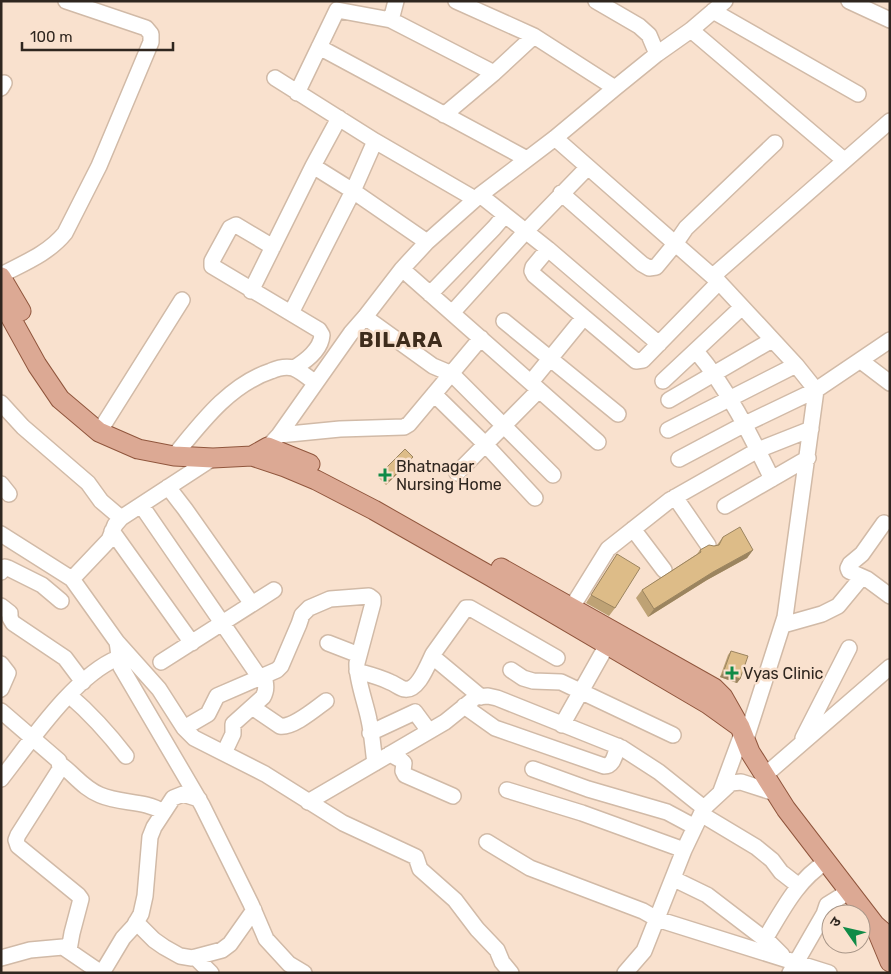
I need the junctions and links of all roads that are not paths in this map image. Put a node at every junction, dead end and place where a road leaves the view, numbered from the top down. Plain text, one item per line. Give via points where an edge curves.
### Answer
1 (66, 1) edge
2 (396, 1) edge
3 (456, 1) edge
4 (596, 1) edge
5 (849, 1) edge
6 (719, 6) edge
7 (391, 20) junction
8 (890, 20) edge
9 (691, 30) junction
10 (534, 36) junction
11 (320, 47) junction
12 (657, 54) junction
13 (494, 73) junction
14 (275, 78) dead end
15 (615, 88) junction
16 (297, 93) junction
17 (858, 94) dead end
18 (444, 115) junction
19 (339, 118) junction
20 (890, 121) edge
21 (556, 138) junction
22 (375, 142) junction
23 (775, 143) dead end
24 (527, 159) junction
25 (844, 160) junction
26 (312, 166) junction
27 (588, 167) junction
28 (353, 191) junction
29 (561, 194) junction
30 (478, 197) junction
31 (505, 215) junction
32 (526, 231) junction
33 (428, 242) junction
34 (675, 244) junction
35 (273, 247) junction
36 (548, 250) junction
37 (402, 269) junction
38 (1, 276) edge
39 (716, 279) junction
40 (252, 291) junction
41 (430, 294) junction
42 (182, 300) dead end
43 (742, 307) junction
44 (3, 308) edge
45 (291, 313) junction
46 (452, 313) junction
47 (365, 317) junction
48 (584, 317) junction
49 (504, 321) dead end
50 (481, 338) junction
51 (772, 340) junction
52 (890, 340) edge
53 (659, 344) junction
54 (696, 350) junction
55 (550, 359) junction
56 (861, 361) junction
57 (796, 365) junction
58 (294, 368) junction
59 (715, 373) junction
60 (452, 374) junction
61 (663, 382) dead end
62 (890, 382) edge
63 (315, 383) junction
64 (535, 386) junction
65 (816, 390) junction
66 (434, 394) junction
67 (730, 399) junction
68 (668, 400) dead end
69 (1, 403) edge
70 (618, 414) dead end
71 (745, 424) junction
72 (503, 425) junction
73 (92, 426) junction
74 (811, 429) junction
75 (668, 430) dead end
76 (598, 442) dead end
77 (485, 444) junction
78 (266, 446) junction
79 (758, 450) junction
80 (174, 456) junction
81 (213, 458) junction
82 (808, 458) junction
83 (679, 459) dead end
84 (457, 473) dead end
85 (553, 474) dead end
86 (772, 479) junction
87 (168, 487) junction
88 (675, 497) junction
89 (535, 498) dead end
90 (141, 505) junction
91 (724, 506) dead end
92 (120, 518) junction
93 (884, 523) dead end
94 (633, 529) junction
95 (112, 532) junction
96 (1, 534) edge
97 (708, 545) edge
98 (664, 570) dead end
99 (1, 572) edge
100 (862, 577) junction
101 (72, 579) junction
102 (274, 590) dead end
103 (890, 596) edge
104 (61, 601) dead end
105 (252, 604) junction
106 (1, 606) edge
107 (572, 607) junction
108 (222, 622) junction
109 (782, 625) junction
110 (117, 642) junction
111 (192, 643) junction
112 (328, 643) dead end
113 (607, 646) junction
114 (849, 648) dead end
115 (433, 654) junction
116 (359, 655) junction
117 (118, 658) junction
118 (557, 658) dead end
119 (161, 662) dead end
120 (1, 664) edge
121 (890, 667) edge
122 (511, 670) dead end
123 (356, 671) junction
124 (262, 677) junction
125 (83, 682) junction
126 (1, 688) edge
127 (581, 692) junction
128 (68, 695) junction
129 (481, 697) junction
130 (326, 701) dead end
131 (464, 706) junction
132 (252, 707) junction
133 (1, 711) edge
134 (562, 725) junction
135 (184, 728) junction
136 (430, 731) junction
137 (370, 733) junction
138 (743, 734) junction
139 (673, 735) dead end
140 (33, 739) junction
141 (618, 746) junction
142 (798, 746) junction
143 (224, 753) junction
144 (390, 754) junction
145 (126, 756) dead end
146 (375, 763) junction
147 (60, 764) junction
148 (533, 769) dead end
149 (764, 776) junction
150 (1, 779) edge
151 (507, 790) dead end
152 (720, 791) junction
153 (776, 793) junction
154 (453, 796) dead end
155 (199, 799) junction
156 (308, 802) junction
157 (163, 812) junction
158 (700, 816) junction
159 (487, 842) dead end
160 (684, 850) junction
161 (826, 862) junction
162 (674, 879) junction
163 (799, 886) junction
164 (848, 892) junction
165 (254, 910) junction
166 (657, 919) junction
167 (136, 922) junction
168 (875, 925) junction
169 (890, 938) edge
170 (765, 939) junction
171 (69, 950) junction
172 (195, 957) junction
173 (1, 958) edge
174 (890, 962) edge
175 (790, 964) edge
176 (101, 973) edge
177 (211, 973) edge
178 (304, 973) edge
179 (511, 973) edge
180 (624, 973) edge
181 (829, 973) edge

1 - 38 street via 146,28 151,34 151,42 99,166 65,233 48,250
2 - 7 street
3 - 10 street
4 - 12 street via 639,26 649,35
5 - 8 street
6 - 9 street
6 - 17 street
7 - 11 street via 337,10
7 - 13 street
9 - 12 street
9 - 25 street
10 - 13 street
10 - 15 street
11 - 16 street
11 - 18 street
12 - 15 street
13 - 18 street
14 - 16 street
15 - 21 street
16 - 19 street
18 - 24 street
19 - 22 street
19 - 26 street
20 - 25 street
21 - 24 street
21 - 27 street
22 - 28 street
22 - 30 street
23 - 34 street via 686,228
24 - 30 street
25 - 39 street
26 - 28 street
26 - 35 street
27 - 29 street
27 - 34 street
28 - 33 street
28 - 45 street
29 - 32 street
29 - 34 street via 649,268 656,267
30 - 31 street
30 - 33 street
31 - 32 street
31 - 41 street
32 - 36 street
32 - 46 street
33 - 37 street
34 - 39 street
35 - 40 street
35 - 40 street via 236,225 230,228 212,260 212,266 217,270
36 - 48 street via 533,267 534,275
36 - 53 street
37 - 41 street
37 - 47 street
38 - 73 main road
39 - 43 street
39 - 53 street
40 - 45 street
41 - 46 street
42 - 73 street
43 - 51 street
43 - 54 street
44 - 73 main road via 60,399
45 - 58 street via 322,335 317,348
46 - 50 street
47 - 60 street via 433,366
47 - 63 street
48 - 53 street via 636,361 644,360
48 - 55 street
49 - 55 street
50 - 60 street
50 - 64 street
51 - 57 street
51 - 59 street
52 - 56 street
54 - 59 street
54 - 61 street
55 - 64 street
55 - 70 street
56 - 62 street
56 - 65 street
57 - 65 street
57 - 67 street
58 - 63 street
58 - 80 street via 283,367 256,376 226,397
59 - 67 street
59 - 68 street
60 - 66 street
60 - 72 street
63 - 78 street
64 - 72 street
64 - 76 street
65 - 71 street
65 - 74 street
66 - 77 street
66 - 78 street via 404,427 340,428
67 - 71 street
67 - 75 street
69 - 92 street via 23,427 88,483 101,501
71 - 79 street
71 - 83 street
72 - 77 street
72 - 85 street
73 - 80 main road via 138,449
74 - 79 street
74 - 82 street
77 - 84 street
77 - 89 street
78 - 81 main road
78 - 107 main road via 341,479
78 - 113 main road via 286,467 374,510
79 - 86 street
79 - 88 street
80 - 81 main road
81 - 87 street
82 - 86 street
82 - 109 street
86 - 91 street
87 - 90 street
87 - 105 street
88 - 94 street
88 - 97 street
90 - 92 street
90 - 108 street
92 - 95 street
93 - 100 street via 848,568 849,572
94 - 98 street
94 - 107 street via 608,549
95 - 101 street via 109,540
95 - 111 street
96 - 101 street
99 - 104 street via 6,567 42,586
100 - 103 street
100 - 109 street via 838,606
101 - 110 street
102 - 105 street
105 - 108 street
106 - 125 street via 10,613 13,624 65,658
107 - 138 main road via 714,688 723,697
108 - 111 street
108 - 124 street
109 - 138 street
110 - 117 street
110 - 135 street via 159,689
111 - 119 street
112 - 116 street
113 - 127 street
113 - 138 main road via 708,704
114 - 142 street
115 - 118 street via 466,608 470,608
115 - 123 street via 421,679 408,689
115 - 129 street via 435,660
116 - 123 street
116 - 124 street via 372,599 369,596 330,599 319,602 302,615 281,666
117 - 125 street via 107,662
117 - 155 street
120 - 126 street via 8,673
121 - 142 street
122 - 127 street via 523,678 556,681
123 - 137 street
124 - 132 street via 266,693
124 - 135 street via 217,696 208,714
125 - 128 street
127 - 134 street
127 - 139 street
128 - 140 street
128 - 145 street via 86,709
129 - 131 street
129 - 134 street via 497,698
130 - 132 street via 285,727
131 - 136 street
131 - 141 street via 495,728 604,766 611,764
132 - 143 street via 232,724 233,734
133 - 140 street
134 - 141 street
135 - 143 street via 194,738
136 - 137 street via 415,712
136 - 144 street
137 - 146 street
138 - 149 main road
138 - 152 street
140 - 147 street
140 - 150 street
141 - 158 street via 659,772
142 - 149 street
143 - 156 street via 265,774
144 - 146 street
144 - 154 street via 404,763 405,775
146 - 156 street
147 - 157 street via 82,785 100,795 153,806
147 - 171 street via 60,769 16,840 18,846 81,899
148 - 158 street via 666,812
149 - 153 main road
151 - 160 street
152 - 153 street via 731,783 741,782
152 - 158 street
153 - 161 main road
155 - 157 street via 178,795
155 - 165 street
156 - 179 street via 343,823 416,857 420,869 455,900 497,950
157 - 167 street via 150,837 144,896
158 - 160 street
158 - 163 street via 756,847
159 - 166 street via 530,868
160 - 162 street
161 - 163 street
161 - 164 main road
162 - 166 street
162 - 170 street via 708,895
163 - 170 street
164 - 168 main road
164 - 175 street via 827,905
165 - 172 street via 230,944 222,950
165 - 178 street via 266,940 289,964
166 - 175 street
166 - 180 street via 644,951
167 - 172 street via 164,947 180,956
167 - 176 street
168 - 169 main road
168 - 174 main road
170 - 175 street
171 - 173 street via 63,947 30,950
171 - 176 street
172 - 177 street
175 - 181 street

